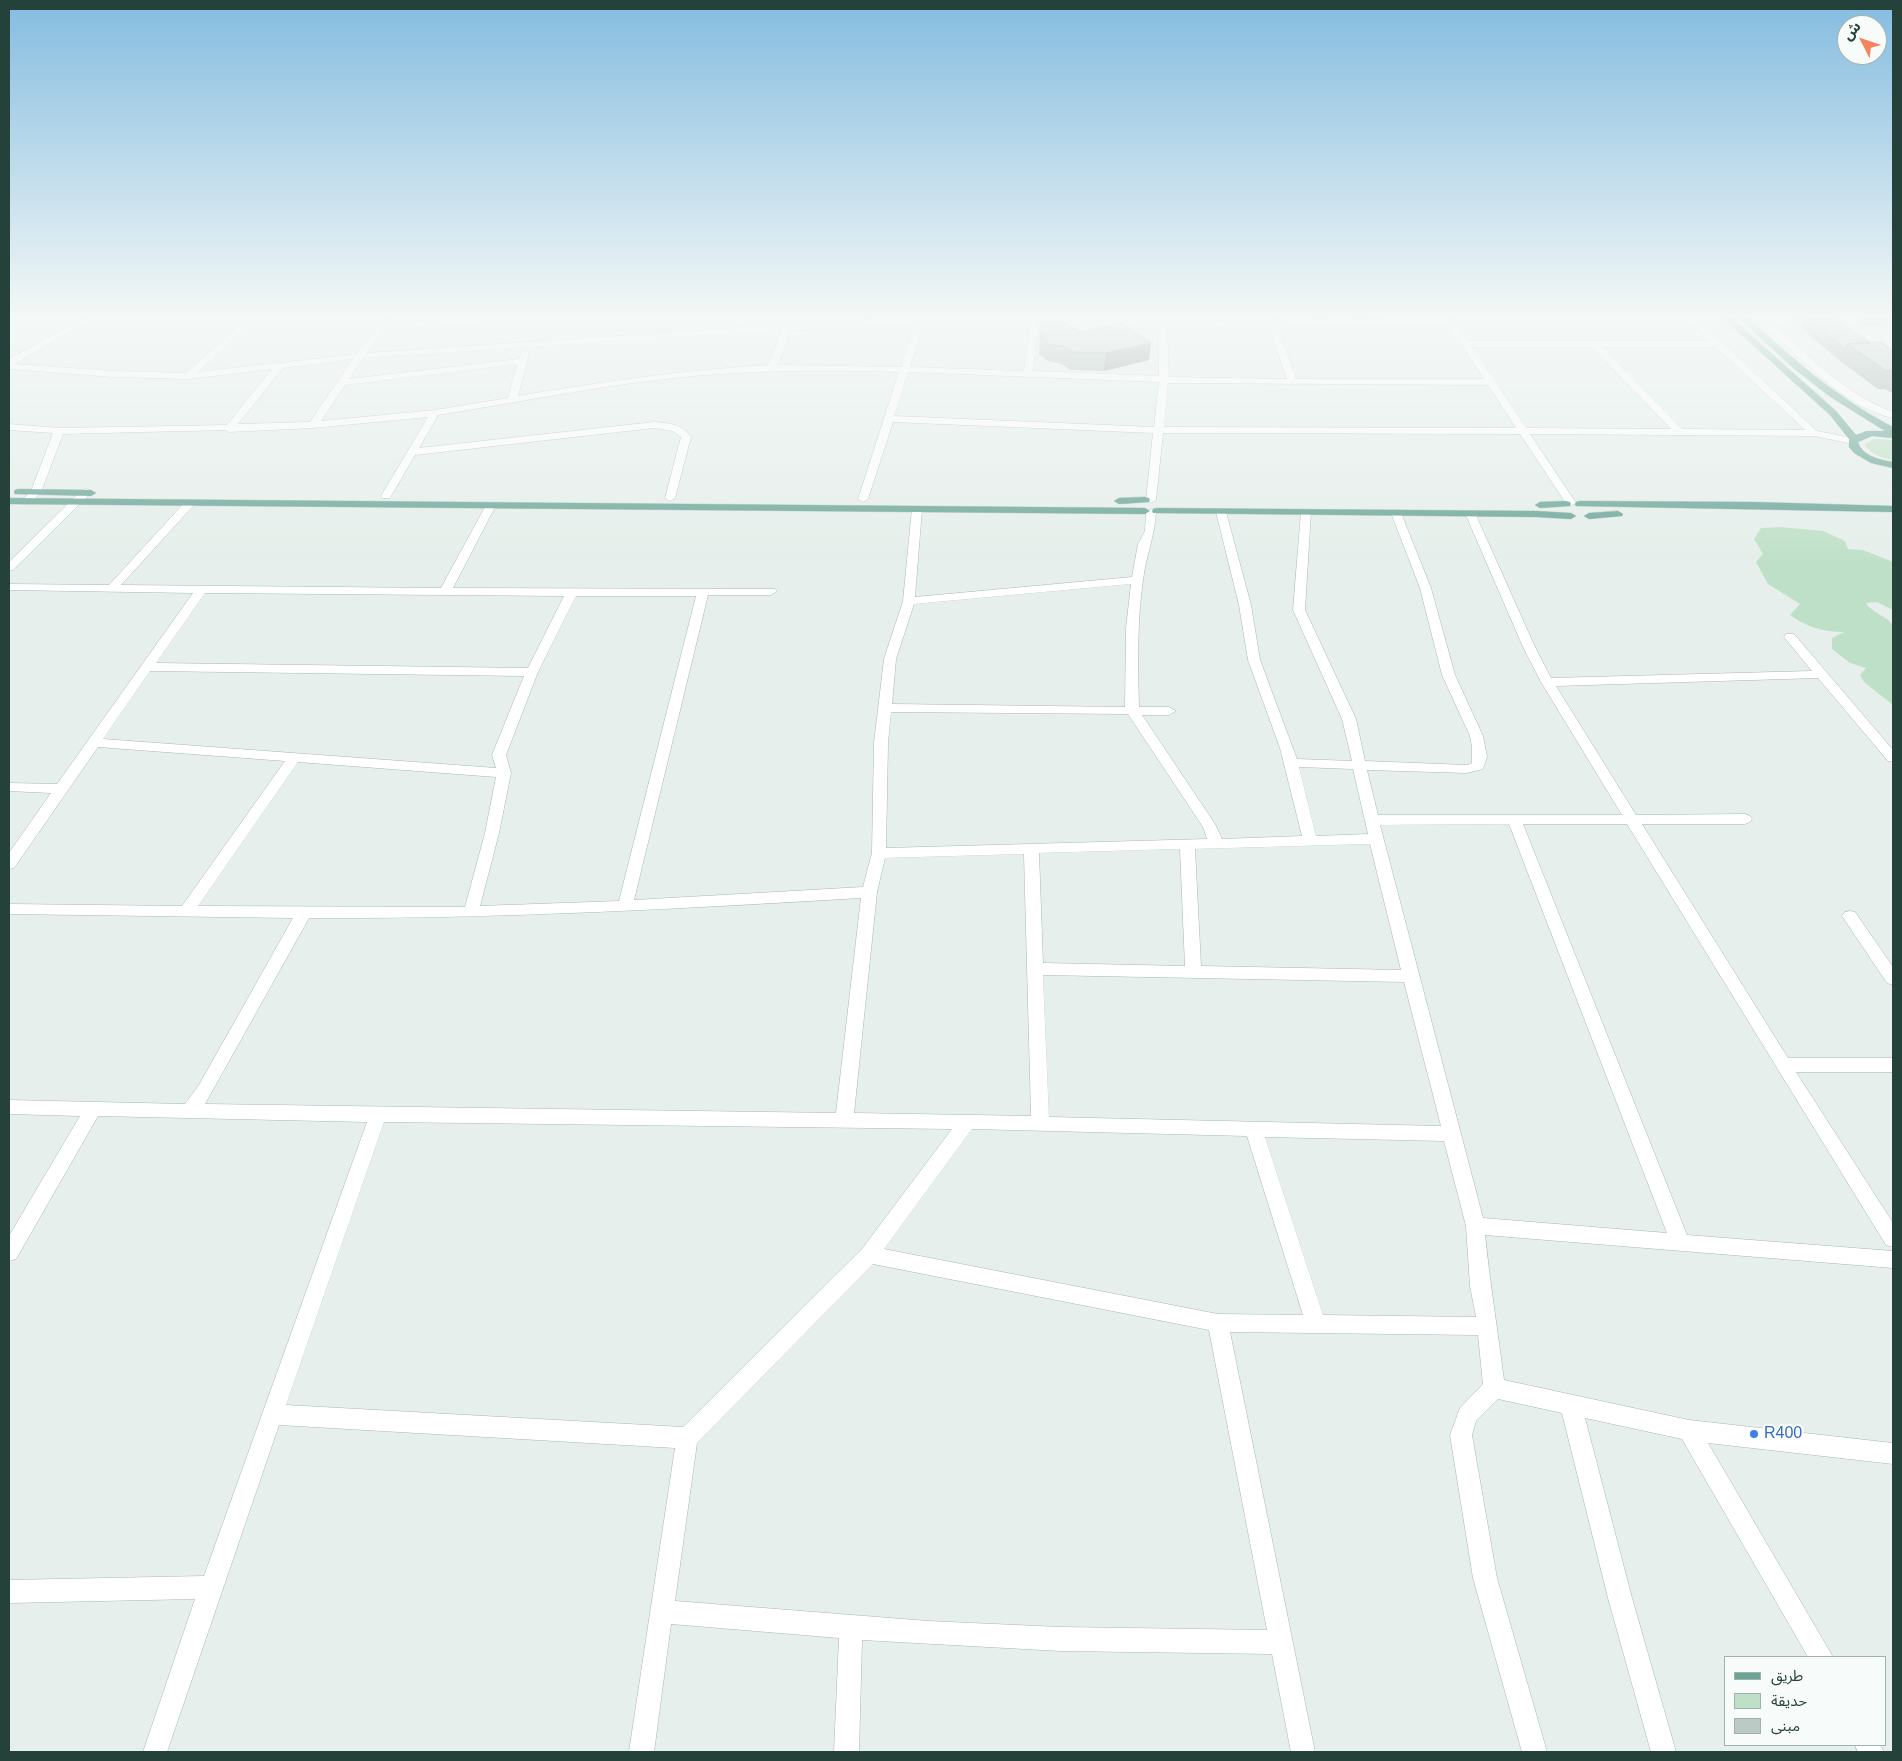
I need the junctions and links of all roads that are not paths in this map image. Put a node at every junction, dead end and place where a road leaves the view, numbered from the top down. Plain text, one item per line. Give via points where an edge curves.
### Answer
1 (251, 401) edge
2 (328, 401) edge
3 (505, 401) edge
4 (895, 401) edge
5 (1161, 401) edge
6 (1504, 401) edge
7 (1649, 401) edge
8 (1779, 401) edge
9 (1819, 401) edge
10 (1840, 401) edge
11 (1864, 401) edge
12 (435, 413) junction
13 (1893, 415) edge
14 (890, 419) junction
15 (312, 425) junction
16 (9, 427) edge
17 (228, 429) junction
18 (1158, 430) junction
19 (59, 431) junction
20 (1523, 431) junction
21 (1679, 432) junction
22 (1893, 433) edge
23 (1814, 434) junction
24 (1854, 440) junction
25 (413, 452) junction
26 (1874, 460) junction
27 (1893, 465) edge
28 (1893, 473) edge
29 (9, 492) edge
30 (36, 492) junction
31 (86, 492) junction
32 (386, 496) junction
33 (670, 498) junction
34 (863, 500) junction
35 (9, 501) edge
36 (26, 502) junction
37 (76, 502) junction
38 (190, 503) junction
39 (1572, 504) junction
40 (492, 505) junction
41 (1151, 506) junction
42 (917, 509) junction
43 (1893, 509) edge
44 (1221, 512) junction
45 (1306, 512) junction
46 (1396, 513) junction
47 (1470, 514) junction
48 (1571, 516) junction
49 (1590, 516) junction
50 (1893, 519) edge
51 (9, 568) edge
52 (1137, 580) junction
53 (9, 587) edge
54 (112, 588) junction
55 (202, 588) junction
56 (771, 591) dead end
57 (445, 592) junction
58 (572, 592) junction
59 (703, 592) junction
60 (909, 601) junction
61 (1790, 637) dead end
62 (146, 667) junction
63 (532, 672) junction
64 (1822, 674) junction
65 (1547, 682) junction
66 (884, 708) junction
67 (1132, 710) junction
68 (1169, 711) dead end
69 (95, 743) junction
70 (294, 758) junction
71 (1893, 758) edge
72 (1291, 763) junction
73 (1359, 766) junction
74 (504, 773) junction
75 (9, 787) edge
76 (62, 788) junction
77 (1633, 818) junction
78 (1514, 819) junction
79 (1745, 819) dead end
80 (1372, 820) junction
81 (1376, 839) junction
82 (1310, 840) junction
83 (1216, 843) junction
84 (1187, 844) junction
85 (1031, 848) junction
86 (879, 853) junction
87 (9, 864) edge
88 (869, 892) junction
89 (625, 907) junction
90 (9, 909) edge
91 (187, 911) junction
92 (471, 912) junction
93 (304, 913) junction
94 (1850, 916) dead end
95 (1035, 969) junction
96 (1194, 972) junction
97 (1411, 976) junction
98 (1893, 979) edge
99 (1784, 1065) junction
100 (1893, 1065) edge
101 (9, 1107) edge
102 (92, 1109) junction
103 (190, 1111) junction
104 (378, 1115) junction
105 (844, 1122) junction
106 (967, 1122) junction
107 (1040, 1124) junction
108 (1254, 1129) junction
109 (1451, 1134) junction
110 (1475, 1226) junction
111 (1893, 1239) edge
112 (1680, 1242) junction
113 (9, 1253) edge
114 (869, 1255) junction
115 (1893, 1260) edge
116 (1218, 1323) junction
117 (1316, 1325) junction
118 (1487, 1326) junction
119 (1494, 1388) junction
120 (1571, 1404) junction
121 (273, 1414) junction
122 (1689, 1430) junction
123 (687, 1438) junction
124 (1893, 1453) edge
125 (211, 1587) junction
126 (9, 1591) edge
127 (662, 1612) junction
128 (851, 1627) junction
129 (1281, 1642) junction
130 (1820, 1656) edge
131 (155, 1752) edge
132 (642, 1752) edge
133 (846, 1752) edge
134 (1303, 1752) edge
135 (1534, 1752) edge
136 (1663, 1752) edge

1 - 17 street
2 - 15 street
3 - 12 street
4 - 14 street
5 - 18 street
6 - 20 street
7 - 21 street
8 - 23 street
9 - 24 main road
10 - 22 main road
11 - 13 street
12 - 15 street
12 - 25 street
14 - 18 street
14 - 34 street
15 - 17 street
16 - 19 street
17 - 19 street
18 - 20 street
18 - 41 street
19 - 30 street
20 - 21 street
20 - 39 street
21 - 23 street
22 - 24 main road via 1869,433
23 - 24 street
24 - 26 main road via 1857,450
25 - 32 street
25 - 33 street via 667,426 686,437
26 - 27 main road
26 - 28 main road
29 - 30 main road
30 - 31 main road
30 - 36 street
31 - 32 main road
31 - 37 street
32 - 33 main road
33 - 34 main road
34 - 41 main road via 1108,502
35 - 36 main road
36 - 37 main road
37 - 38 main road
37 - 51 street
38 - 40 main road
38 - 54 street
39 - 41 main road
39 - 43 main road
39 - 48 main road via 1563,505 1562,510
39 - 49 main road via 1592,510
40 - 42 main road
40 - 57 street
41 - 42 main road
41 - 44 main road
41 - 52 street via 1150,531
42 - 60 street
44 - 45 main road
44 - 72 street via 1254,660
45 - 46 main road
45 - 73 street via 1299,610 1349,720
46 - 47 main road
46 - 73 street via 1420,569 1451,682 1480,745 1482,757 1478,766 1468,769
47 - 48 main road
47 - 65 street
48 - 49 main road
49 - 50 main road via 1720,514
52 - 60 street
52 - 67 street via 1132,628
53 - 54 street
54 - 55 street
55 - 57 street
55 - 62 street
56 - 59 street
57 - 58 street
58 - 59 street
58 - 63 street
59 - 89 street
60 - 66 street via 890,659
61 - 64 street
62 - 63 street
62 - 69 street
63 - 74 street via 499,755
64 - 65 street
64 - 71 street
65 - 77 street
66 - 67 street
66 - 86 street
67 - 68 street
67 - 83 street via 1210,827
69 - 70 street
69 - 76 street
70 - 74 street
70 - 91 street
72 - 73 street
72 - 82 street
73 - 80 street
74 - 92 street
75 - 76 street
76 - 87 street
77 - 78 street
77 - 79 street
77 - 99 street
78 - 80 street
78 - 112 street
80 - 81 street
81 - 82 street
81 - 97 street
82 - 83 street
83 - 84 street
84 - 85 street
84 - 96 street
85 - 86 street
85 - 95 street
86 - 88 street
88 - 89 street
88 - 105 street
89 - 92 street
90 - 91 street
91 - 93 street
92 - 93 street
93 - 103 street via 205,1090
94 - 98 street
95 - 96 street
95 - 107 street
96 - 97 street
97 - 109 street
99 - 100 street
99 - 111 street
101 - 102 street
102 - 103 street
102 - 113 street
103 - 104 street
104 - 105 street
104 - 121 street
105 - 106 street
106 - 107 street
106 - 114 street
107 - 108 street
108 - 109 street
108 - 117 street
109 - 110 street
110 - 112 street
110 - 118 street
112 - 115 street
114 - 116 street
114 - 123 street
116 - 117 street
116 - 129 street
117 - 118 street
118 - 119 street
119 - 120 street
119 - 135 street via 1466,1415 1461,1435 1485,1578
120 - 122 street
120 - 136 street
121 - 123 street
121 - 125 street
122 - 124 street
122 - 130 street
123 - 127 street
125 - 126 street
125 - 131 street
127 - 128 street
127 - 132 street
128 - 129 street via 1060,1639
128 - 133 street
129 - 134 street

